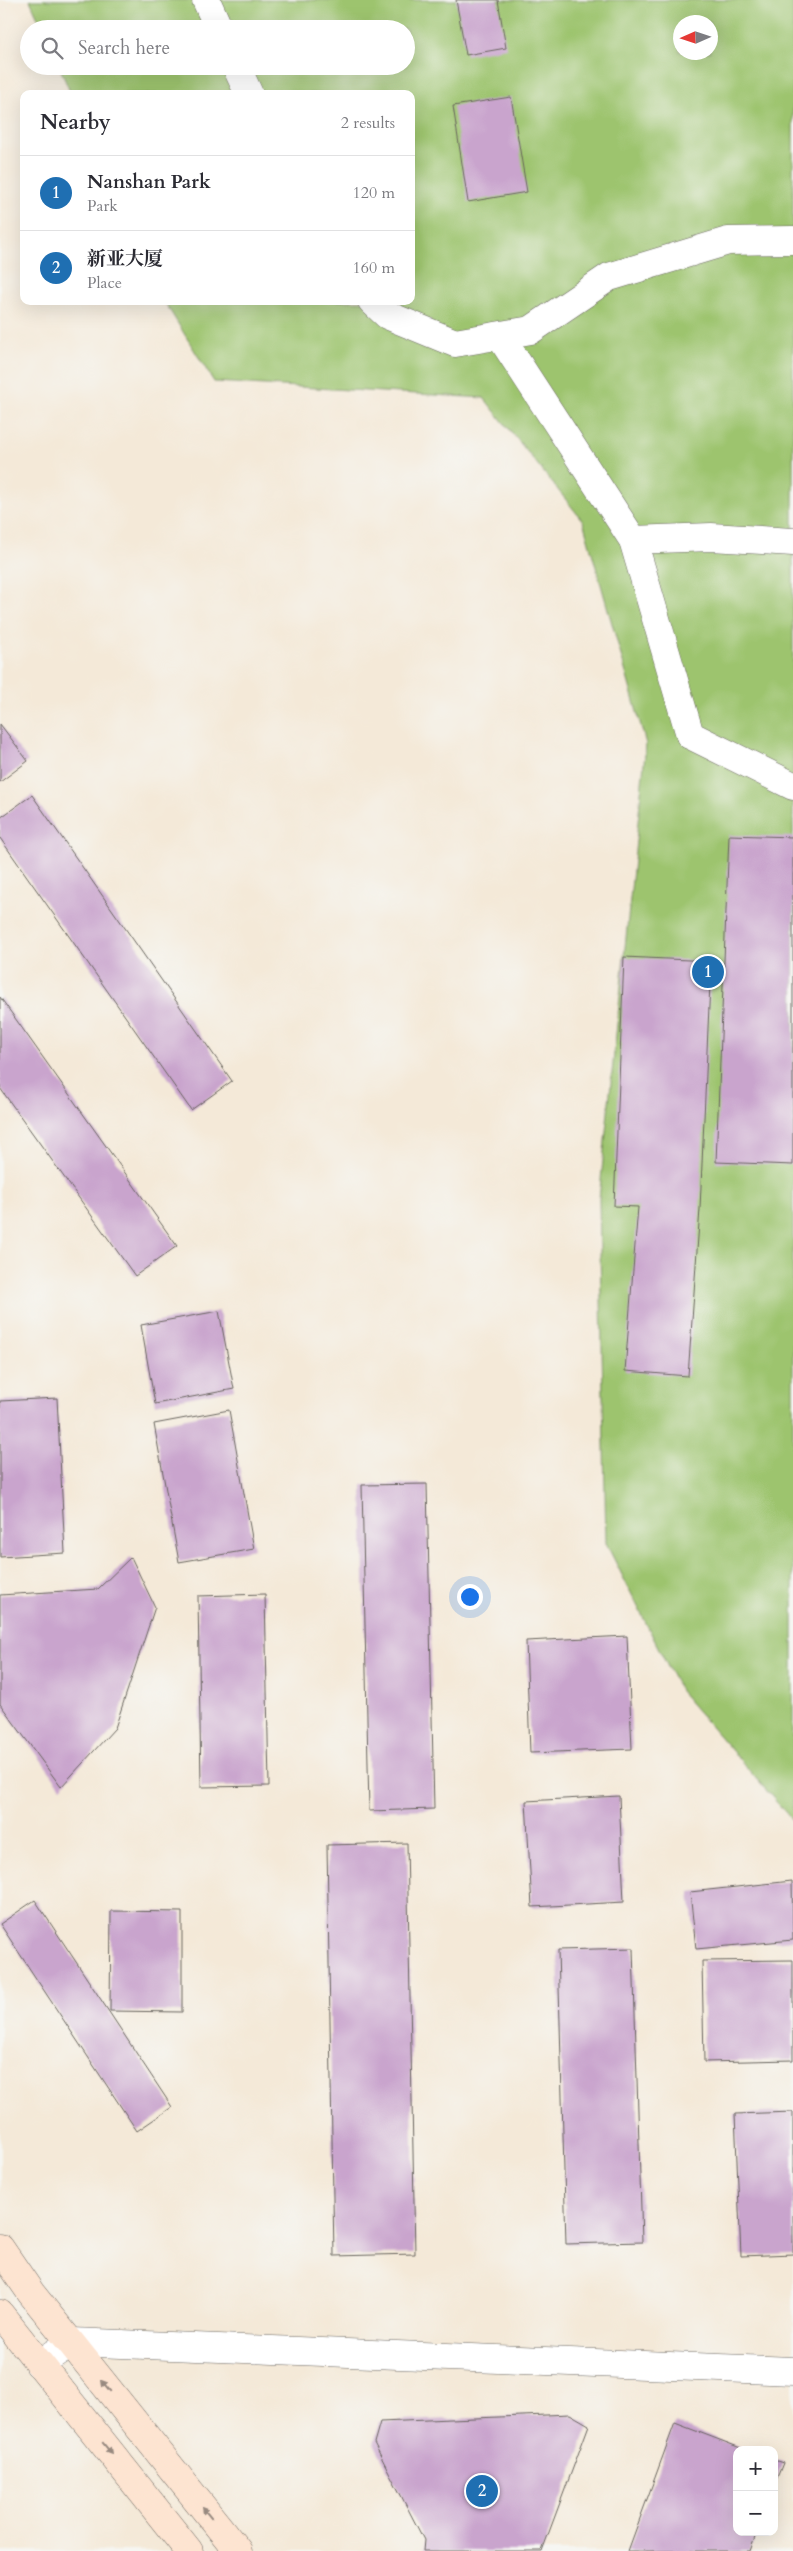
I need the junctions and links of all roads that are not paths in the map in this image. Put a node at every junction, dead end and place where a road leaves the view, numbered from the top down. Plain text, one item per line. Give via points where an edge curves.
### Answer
1 (206, 0) edge
2 (215, 20) edge
3 (240, 75) edge
4 (247, 90) edge
5 (793, 240) edge
6 (376, 305) edge
7 (500, 336) junction
8 (633, 540) junction
9 (793, 542) edge
10 (793, 786) edge
11 (0, 2248) edge
12 (0, 2314) edge
13 (72, 2342) junction
14 (39, 2364) junction
15 (793, 2371) edge
16 (188, 2551) edge
17 (238, 2551) edge

1 - 2 street
3 - 4 street
5 - 7 street via 728,241 609,277 531,330
6 - 7 street via 386,316 455,343
7 - 8 street
8 - 9 street via 711,537
8 - 10 street via 690,735
11 - 13 main road
12 - 14 main road
13 - 14 street
13 - 15 street
17 -> 13 main road
14 -> 16 main road

